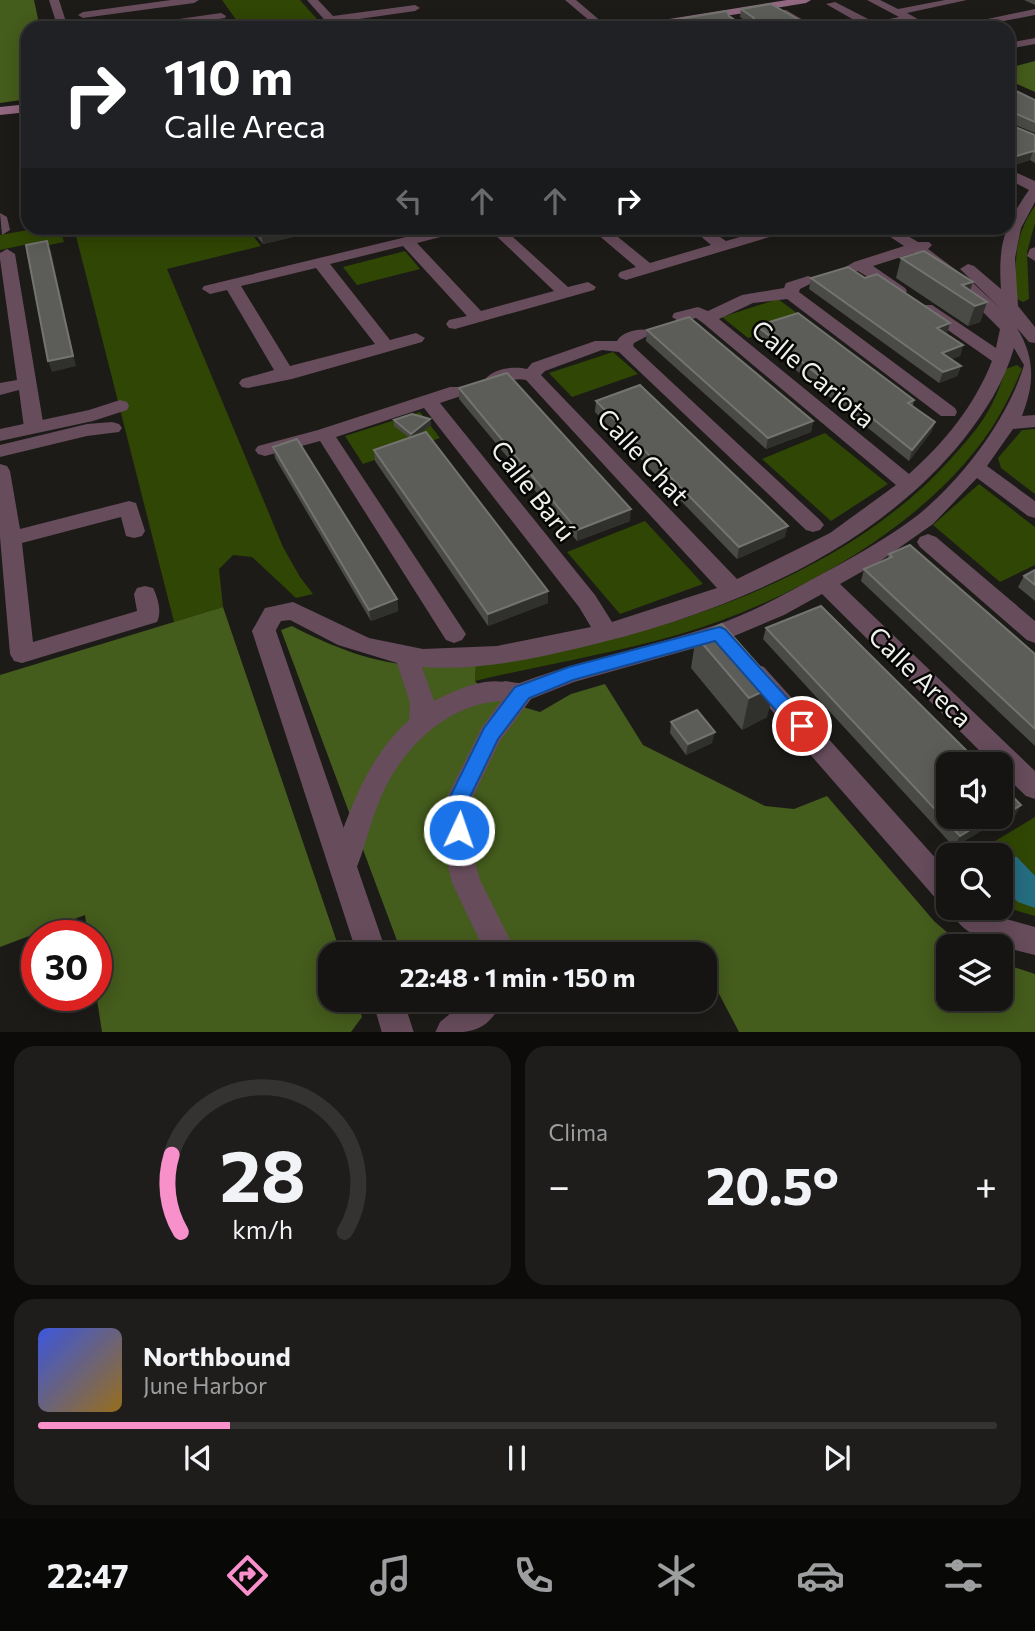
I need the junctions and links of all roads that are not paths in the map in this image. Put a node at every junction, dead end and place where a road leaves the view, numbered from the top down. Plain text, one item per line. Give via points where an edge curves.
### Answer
1 (54, 0) edge
2 (194, 0) edge
3 (332, 0) edge
4 (555, 0) edge
5 (570, 0) edge
6 (806, 0) edge
7 (872, 0) edge
8 (962, 0) edge
9 (313, 1) edge
10 (945, 1) edge
11 (831, 4) dead end
12 (415, 8) dead end
13 (782, 12) edge
14 (896, 12) junction
15 (1035, 12) edge
16 (83, 15) dead end
17 (910, 19) junction
18 (60, 21) edge
19 (172, 21) edge
20 (224, 21) edge
21 (329, 21) edge
22 (347, 21) edge
23 (579, 21) edge
24 (596, 21) edge
25 (676, 21) edge
26 (799, 21) edge
27 (864, 21) edge
28 (897, 21) edge
29 (914, 21) edge
30 (987, 21) edge
31 (1035, 41) edge
32 (1015, 45) edge
33 (21, 107) edge
34 (0, 109) edge
35 (1015, 178) edge
36 (1035, 189) edge
37 (1015, 220) edge
38 (433, 235) edge
39 (503, 235) edge
40 (607, 235) edge
41 (708, 235) edge
42 (761, 235) edge
43 (901, 235) edge
44 (913, 235) edge
45 (1011, 235) edge
46 (407, 242) junction
47 (924, 245) junction
48 (723, 246) junction
49 (7, 254) dead end
50 (321, 263) junction
51 (961, 263) junction
52 (1007, 263) junction
53 (860, 265) junction
54 (647, 268) junction
55 (835, 273) edge
56 (626, 275) dead end
57 (808, 281) edge
58 (232, 284) junction
59 (588, 287) dead end
60 (210, 289) dead end
61 (565, 293) junction
62 (791, 294) junction
63 (1009, 304) junction
64 (680, 317) edge
65 (478, 318) junction
66 (709, 319) junction
67 (455, 324) dead end
68 (1009, 328) junction
69 (642, 334) dead end
70 (416, 338) dead end
71 (1035, 338) edge
72 (386, 346) junction
73 (624, 347) junction
74 (1001, 359) junction
75 (1034, 364) edge
76 (286, 375) junction
77 (532, 376) junction
78 (495, 379) edge
79 (28, 383) junction
80 (248, 383) dead end
81 (0, 389) edge
82 (457, 391) edge
83 (428, 400) junction
84 (120, 405) dead end
85 (948, 412) dead end
86 (1035, 421) edge
87 (33, 424) junction
88 (1007, 424) junction
89 (112, 428) dead end
90 (325, 434) junction
91 (0, 435) edge
92 (265, 450) dead end
93 (0, 451) edge
94 (976, 467) junction
95 (0, 471) edge
96 (909, 486) junction
97 (1033, 509) edge
98 (813, 525) dead end
99 (134, 531) dead end
100 (11, 539) junction
101 (928, 541) dead end
102 (831, 588) junction
103 (735, 591) junction
104 (145, 594) dead end
105 (600, 625) junction
106 (454, 634) dead end
107 (1035, 634) edge
108 (723, 638) junction
109 (406, 656) junction
110 (514, 692) junction
111 (421, 725) junction
112 (1035, 788) edge
113 (344, 865) junction
114 (936, 878) edge
115 (974, 920) edge
116 (1035, 941) edge
117 (368, 942) edge
118 (496, 942) edge
119 (391, 1012) edge
120 (477, 1012) edge
121 (398, 1032) edge
122 (451, 1032) edge

1 - 18 street
2 - 16 street
3 - 9 street
4 - 23 street
5 - 24 street
6 - 25 main road
7 - 14 street
8 - 10 street
9 - 21 street
10 - 14 street
11 - 27 street
12 - 22 street
13 - 26 street
14 - 17 street
15 - 30 street
17 - 28 street
17 - 29 street
19 - 20 street via 218,12
31 - 32 street
33 - 34 main road
35 - 36 street
36 - 37 street
38 - 46 street
39 - 61 street
40 - 54 street
41 - 48 street
42 - 48 street
43 - 47 street
44 - 47 street
45 - 52 street
46 - 50 street
46 - 65 street
47 - 51 street
47 - 53 street
47 - 68 street
48 - 54 street
49 - 79 street
50 - 58 street
50 - 72 street
51 - 52 street via 993,268
51 - 63 street
52 - 63 street
53 - 55 street
53 - 74 street
54 - 56 street
57 - 62 street, Calle Cariota via 792,286
58 - 60 street
58 - 76 street
59 - 61 street
61 - 65 street
62 - 66 street, Calle Cariota via 777,291 717,310
62 - 85 street, Calle Cariota
63 - 68 street
63 - 71 street
64 - 66 street via 698,312
65 - 67 street
66 - 96 street, Calle Cariota
68 - 74 street
68 - 75 street
69 - 73 street via 626,340
70 - 72 street
72 - 76 street
73 - 77 street via 601,345 538,367
73 - 98 street
74 - 96 street via 971,418 937,461
75 - 88 street
76 - 80 street
77 - 78 street via 515,372
77 - 103 street, Calle Chat
79 - 81 street
79 - 87 street
82 - 83 street
83 - 90 street
83 - 105 street, Calle Barú via 587,601
84 - 87 street
86 - 88 street
87 - 91 street
88 - 94 street
89 - 93 street
90 - 92 street
90 - 106 street
94 - 97 street
94 - 102 street via 926,519
95 - 100 street
96 - 103 street via 832,541
99 - 100 street via 130,509
100 - 104 street via 22,654 149,616
101 - 107 street
102 - 108 street via 776,609
102 - 112 street, Calle Areca
103 - 105 street via 674,614
105 - 109 street via 493,656
108 - 110 street via 569,674
108 - 114 street
109 - 111 street via 422,703
109 - 113 street via 359,644 293,611 273,614 264,631
110 - 111 street via 489,690 467,696 441,708
110 - 118 street via 459,799 459,854
111 - 113 street via 370,791
113 - 117 street
115 - 116 street via 1001,933
119 - 121 street
120 - 122 street

